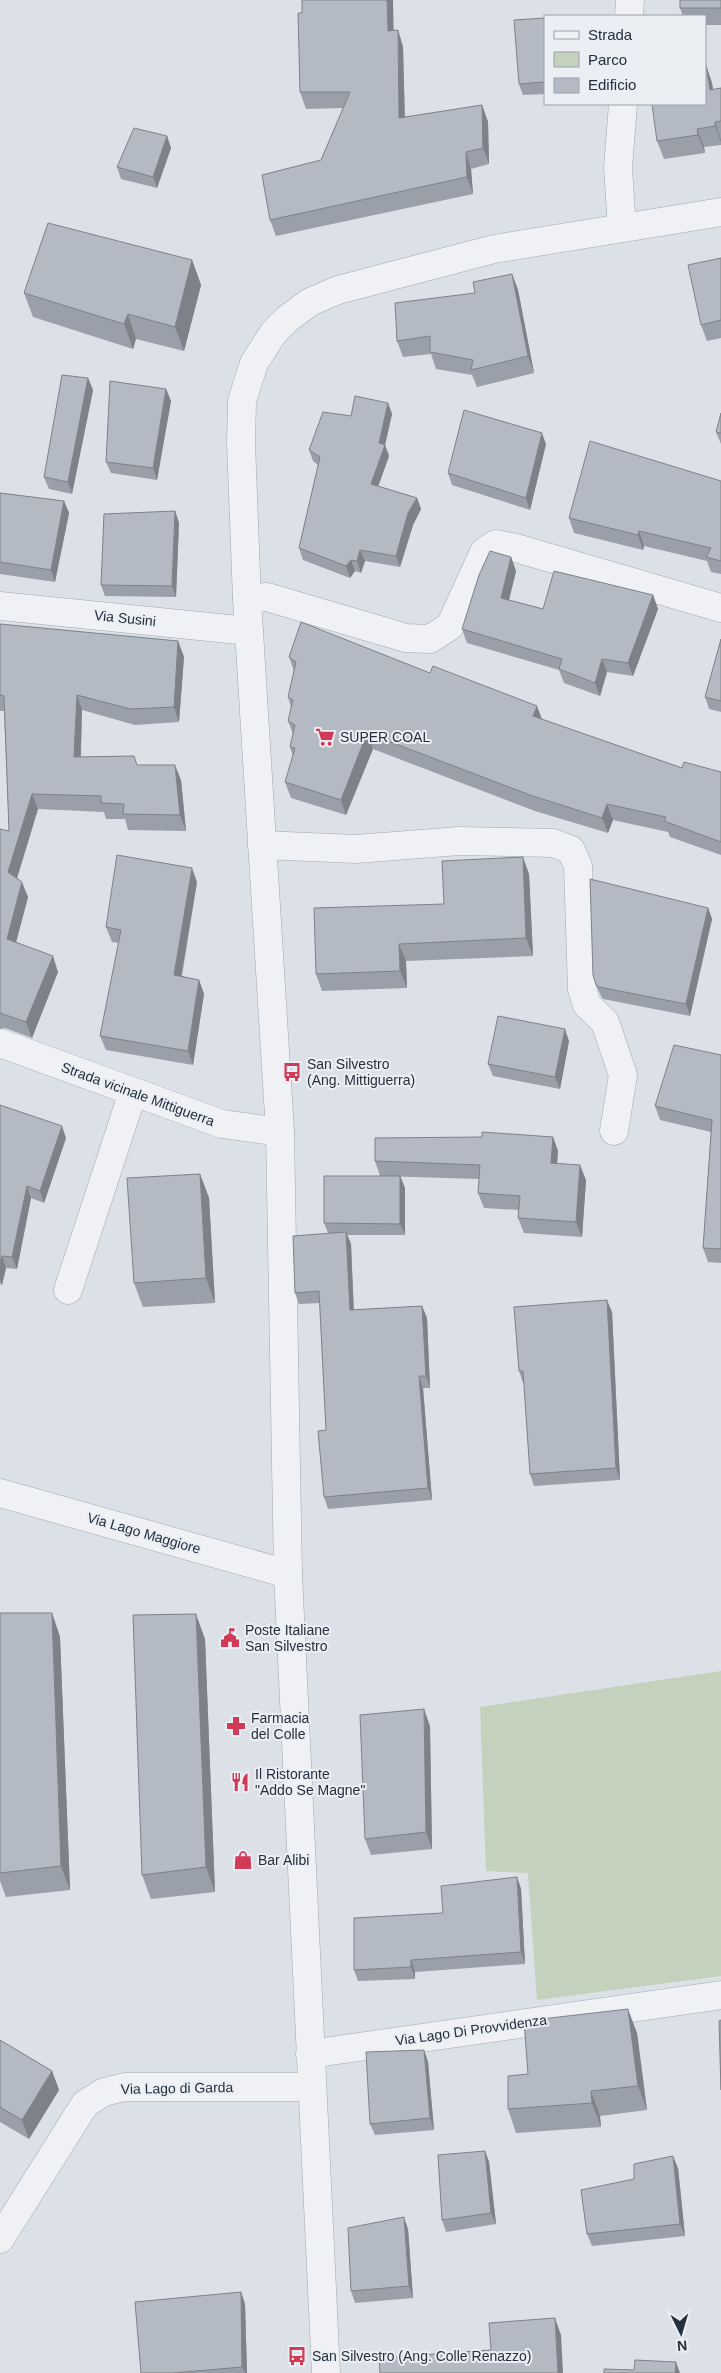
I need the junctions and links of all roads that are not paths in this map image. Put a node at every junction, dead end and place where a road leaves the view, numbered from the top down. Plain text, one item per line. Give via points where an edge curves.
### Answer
1 (630, 0) edge
2 (629, 15) edge
3 (622, 105) edge
4 (721, 212) edge
5 (622, 228) junction
6 (247, 599) junction
7 (0, 606) edge
8 (721, 608) edge
9 (249, 631) junction
10 (262, 845) junction
11 (0, 1043) edge
12 (133, 1092) junction
13 (614, 1130) dead end
14 (280, 1132) junction
15 (68, 1290) dead end
16 (0, 1493) edge
17 (288, 1574) junction
18 (721, 1995) edge
19 (310, 2054) junction
20 (312, 2087) junction
21 (0, 2239) edge
22 (326, 2373) edge

1 - 2 street
3 - 5 street via 618,168
4 - 5 street
5 - 6 street via 494,249 365,282 310,302 287,319 263,346 254,363 240,410
6 - 8 street via 267,597 406,638 430,639 450,626 484,552 496,544
6 - 9 street
7 - 9 street, Via Susini
9 - 10 street
10 - 13 street via 356,849 459,841 553,843 571,850 578,866 582,989 587,1005 605,1022 623,1075
10 - 14 street
11 - 12 street, Strada vicinale Mittiguerra
12 - 14 street, Strada vicinale Mittiguerra via 222,1124
12 - 15 street
14 - 17 street
16 - 17 street, Via Lago Maggiore
17 - 19 street
18 - 19 street, Via Lago Di Provvidenza
19 - 20 street
20 - 21 street, Via Lago di Garda via 125,2087 104,2092 85,2104
20 - 22 street

